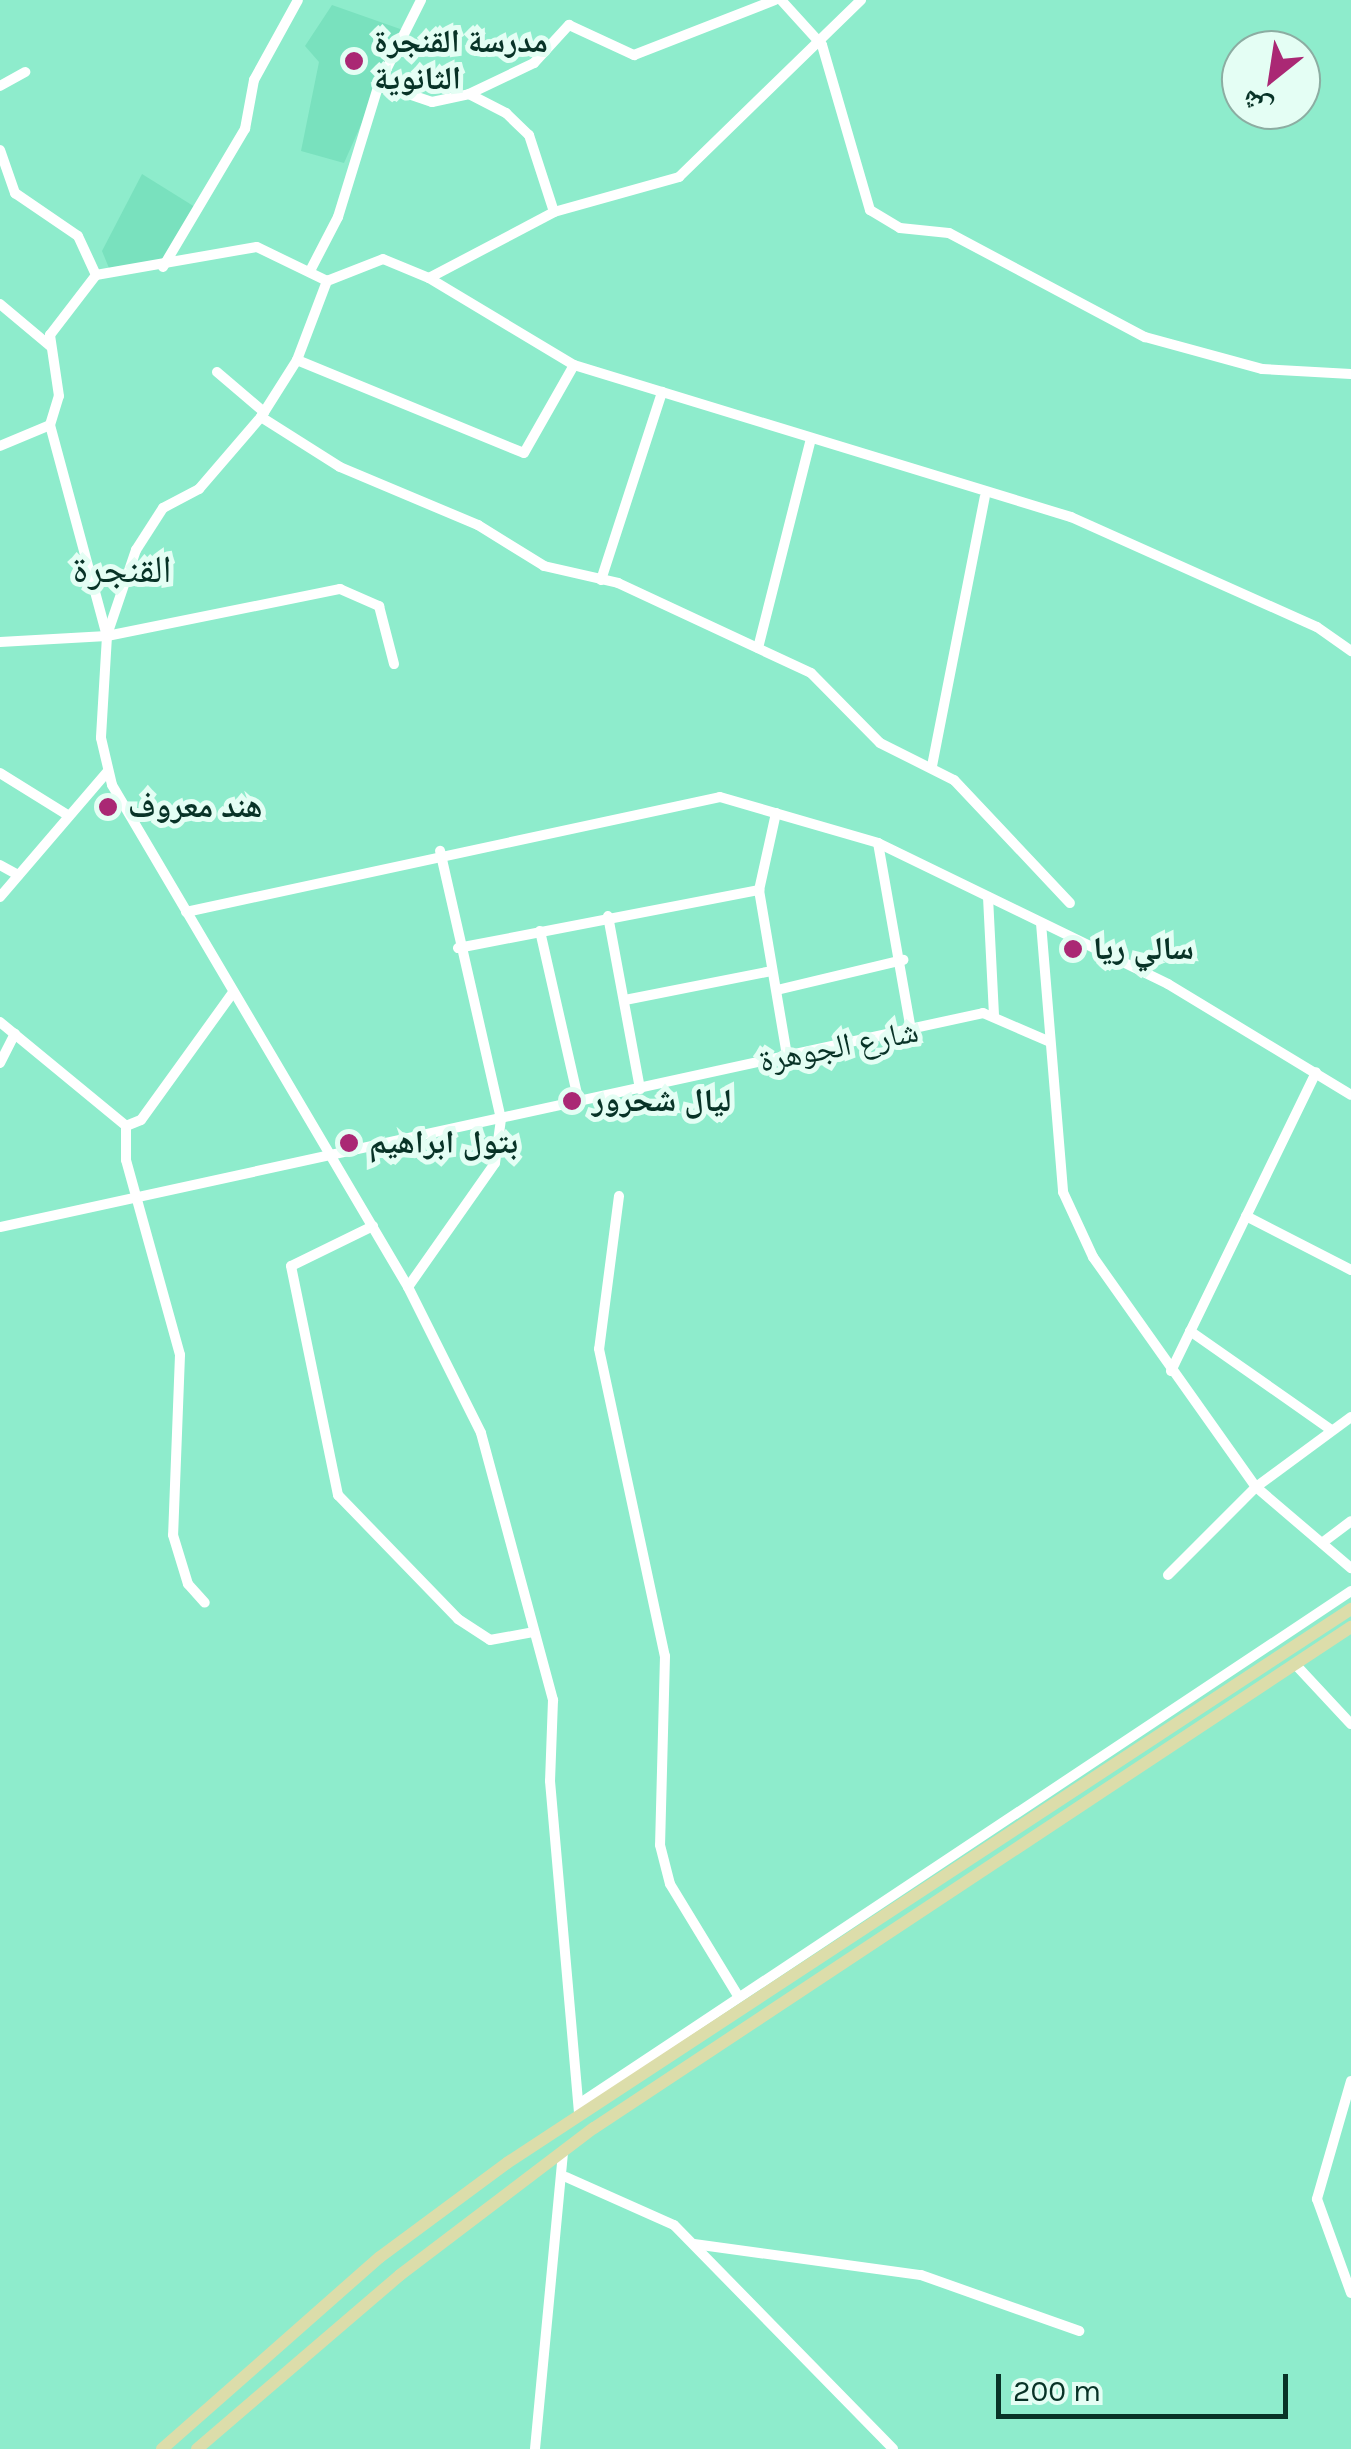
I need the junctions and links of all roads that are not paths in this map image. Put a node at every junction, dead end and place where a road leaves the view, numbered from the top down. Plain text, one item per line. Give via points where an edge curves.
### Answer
1 (298, 0) edge
2 (421, 0) edge
3 (778, 0) edge
4 (861, 0) edge
5 (822, 45) junction
6 (25, 72) dead end
7 (379, 84) junction
8 (0, 86) edge
9 (468, 94) junction
10 (0, 150) edge
11 (554, 212) junction
12 (163, 266) junction
13 (310, 272) junction
14 (96, 275) junction
15 (428, 278) junction
16 (327, 281) junction
17 (0, 304) edge
18 (50, 346) junction
19 (296, 360) junction
20 (574, 365) junction
21 (217, 372) dead end
22 (1351, 374) edge
23 (662, 392) junction
24 (263, 414) junction
25 (50, 425) junction
26 (810, 442) junction
27 (0, 446) edge
28 (985, 498) junction
29 (601, 580) junction
30 (107, 636) junction
31 (0, 642) edge
32 (758, 648) junction
33 (1351, 651) edge
34 (394, 664) dead end
35 (932, 766) junction
36 (107, 772) junction
37 (0, 774) edge
38 (776, 813) junction
39 (69, 816) junction
40 (878, 843) junction
41 (440, 850) junction
42 (0, 864) edge
43 (18, 876) junction
44 (759, 890) junction
45 (0, 897) edge
46 (988, 897) junction
47 (1070, 903) dead end
48 (186, 912) junction
49 (608, 916) junction
50 (1041, 923) junction
51 (540, 931) junction
52 (458, 948) junction
53 (903, 960) junction
54 (771, 971) junction
55 (777, 990) junction
56 (232, 994) junction
57 (625, 1000) junction
58 (994, 1015) junction
59 (0, 1022) edge
60 (15, 1034) junction
61 (912, 1035) junction
62 (1048, 1040) junction
63 (786, 1056) junction
64 (0, 1063) edge
65 (1316, 1072) junction
66 (640, 1089) junction
67 (1351, 1096) edge
68 (579, 1102) junction
69 (501, 1120) junction
70 (126, 1126) junction
71 (332, 1157) junction
72 (620, 1196) dead end
73 (140, 1201) junction
74 (1246, 1216) junction
75 (372, 1226) junction
76 (0, 1227) edge
77 (1351, 1270) edge
78 (408, 1287) junction
79 (1190, 1332) junction
80 (1171, 1371) junction
81 (1351, 1416) edge
82 (1330, 1429) junction
83 (1256, 1488) junction
84 (1351, 1521) edge
85 (1322, 1544) junction
86 (1351, 1568) edge
87 (1168, 1576) dead end
88 (1351, 1591) edge
89 (205, 1602) dead end
90 (1351, 1609) edge
91 (1351, 1627) edge
92 (534, 1632) junction
93 (1296, 1664) junction
94 (1351, 1724) edge
95 (738, 1996) junction
96 (1351, 2082) edge
97 (579, 2110) junction
98 (563, 2151) junction
99 (566, 2177) junction
100 (694, 2244) junction
101 (1351, 2293) edge
102 (1079, 2330) dead end
103 (162, 2449) edge
104 (197, 2449) edge
105 (534, 2449) edge
106 (892, 2449) edge

1 - 12 street via 254,80 245,129
2 - 7 street
3 - 5 street
3 - 9 street via 634,54 568,25 534,64
4 - 5 street
5 - 11 street via 679,177
5 - 22 street via 870,210 900,228 949,233 1145,337 1262,369
6 - 8 street
7 - 9 street via 432,102
7 - 13 street via 338,217
9 - 11 street via 529,135
10 - 14 street via 15,193 78,236
11 - 15 street
12 - 13 street via 256,247
12 - 14 street
13 - 16 street
14 - 18 street via 62,314
15 - 16 street via 383,259
15 - 20 street
16 - 19 street
17 - 18 street
18 - 25 street via 59,396
19 - 20 street via 524,453
19 - 24 street
20 - 23 street
21 - 24 street
23 - 26 street
23 - 29 street
24 - 29 street via 340,467 478,524 544,566
24 - 30 street via 199,490 163,508 136,550
25 - 27 street
25 - 30 street
26 - 28 street
26 - 32 street
28 - 33 street via 1070,518 1317,627
28 - 35 street
29 - 32 street
30 - 31 street
30 - 34 street via 340,589 380,606
30 - 36 street
32 - 35 street via 825,684 880,743
35 - 47 street
36 - 39 street
36 - 48 street
37 - 39 street
38 - 40 street
38 - 41 street via 720,797
38 - 44 street
39 - 43 street
40 - 46 street
40 - 53 street
41 - 48 street
41 - 52 street
42 - 43 street
43 - 45 street
44 - 49 street
44 - 54 street
46 - 50 street
46 - 58 street
48 - 56 street
49 - 51 street
49 - 57 street
50 - 62 street
50 - 65 street
51 - 52 street
51 - 68 street
52 - 69 street
53 - 55 street
53 - 61 street
54 - 55 street
54 - 57 street
55 - 63 street
56 - 70 street via 141,1120
56 - 71 street
57 - 66 street
58 - 61 street, شارع الجوهرة
58 - 62 street
59 - 60 street
60 - 64 street
60 - 70 street
61 - 63 street, شارع الجوهرة
62 - 80 street via 1063,1192 1093,1257
63 - 66 street, شارع الجوهرة
65 - 67 street
65 - 74 street
66 - 68 street, شارع الجوهرة
68 - 69 street, شارع الجوهرة
69 - 71 street, شارع الجوهرة
69 - 78 street via 495,1163
70 - 73 street
71 - 73 street, شارع الجوهرة via 308,1156
71 - 75 street
72 - 95 street via 598,1350 664,1656 660,1845 670,1884
73 - 76 street, شارع الجوهرة
73 - 89 street via 181,1367 173,1535 188,1584
74 - 77 street
74 - 79 street
75 - 78 street
75 - 92 street via 291,1266 338,1495 458,1619 490,1640
78 - 92 street via 481,1433
79 - 80 street
79 - 82 street
80 - 83 street
81 - 82 street
82 - 83 street
83 - 85 street
83 - 87 street
84 - 85 street
85 - 86 street
88 - 95 street
90 - 97 main road
91 - 93 main road
92 - 97 street via 552,1700 550,1782
93 - 94 street
93 - 98 main road
95 - 97 street
96 - 101 street via 1317,2200
97 - 103 main road via 380,2257
98 - 99 street
98 - 104 main road
99 - 100 street via 663,2218
99 - 105 street
100 - 102 street via 921,2275
100 - 106 street

